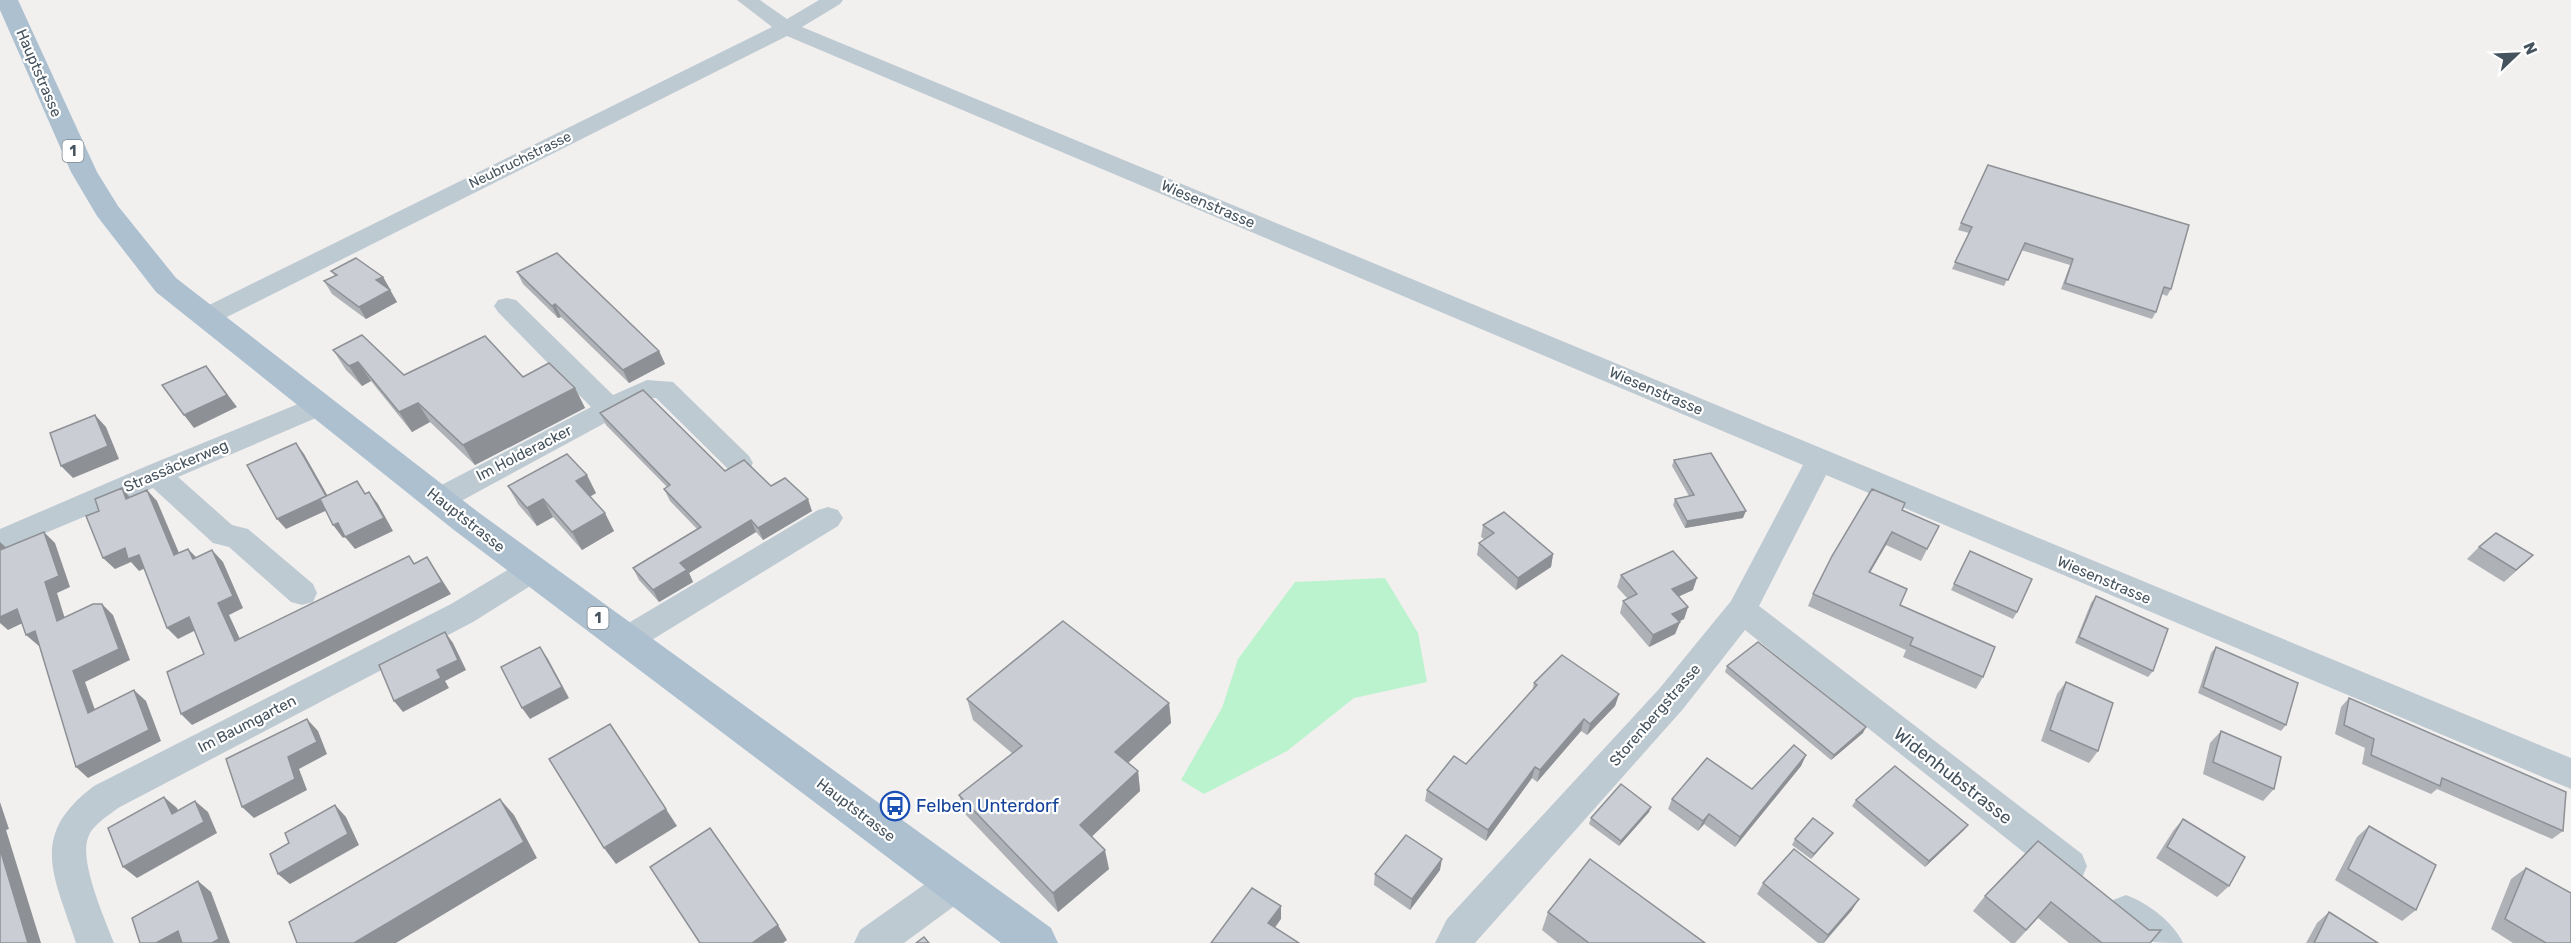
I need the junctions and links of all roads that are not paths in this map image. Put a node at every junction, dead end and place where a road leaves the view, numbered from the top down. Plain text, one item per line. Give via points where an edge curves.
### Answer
1 (7, 0) edge
2 (747, 0) edge
3 (832, 0) edge
4 (786, 28) junction
5 (507, 306) dead end
6 (206, 317) junction
7 (320, 405) junction
8 (610, 409) junction
9 (1819, 461) junction
10 (740, 463) edge
11 (159, 472) junction
12 (440, 499) junction
13 (828, 518) dead end
14 (0, 541) edge
15 (532, 570) junction
16 (302, 593) dead end
17 (1742, 610) junction
18 (626, 640) junction
19 (2571, 774) edge
20 (956, 884) junction
21 (95, 943) edge
22 (873, 943) edge
23 (1036, 943) edge
24 (1454, 943) edge
25 (2164, 943) edge

1 - 6 main road, Hauptstrasse / 1 via 70,146 107,210 166,285
2 - 4 street, Wiesenstrasse
3 - 4 street, Neubruchstrasse
4 - 6 street, Neubruchstrasse
4 - 9 street, Wiesenstrasse
5 - 8 street
6 - 7 main road, Hauptstrasse / 1
7 - 11 street, Strassäckerweg
7 - 12 main road, Hauptstrasse / 1
8 - 10 street, Im Holderacker via 647,389 663,389
8 - 12 street, Im Holderacker
9 - 17 street, Storenbergstrasse
9 - 19 street, Wiesenstrasse
11 - 14 street, Strassäckerweg
11 - 16 street via 224,535 237,537
12 - 15 main road, Hauptstrasse / 1
13 - 18 street
15 - 18 main road, Hauptstrasse / 1
15 - 21 street, Im Baumgarten via 462,613 106,797 90,809 71,832 67,846
17 - 24 street, Storenbergstrasse via 1671,699
17 - 25 street, Widenhubstrasse
18 - 20 main road, Hauptstrasse / 1
20 - 22 street
20 - 23 main road, Hauptstrasse / 1

